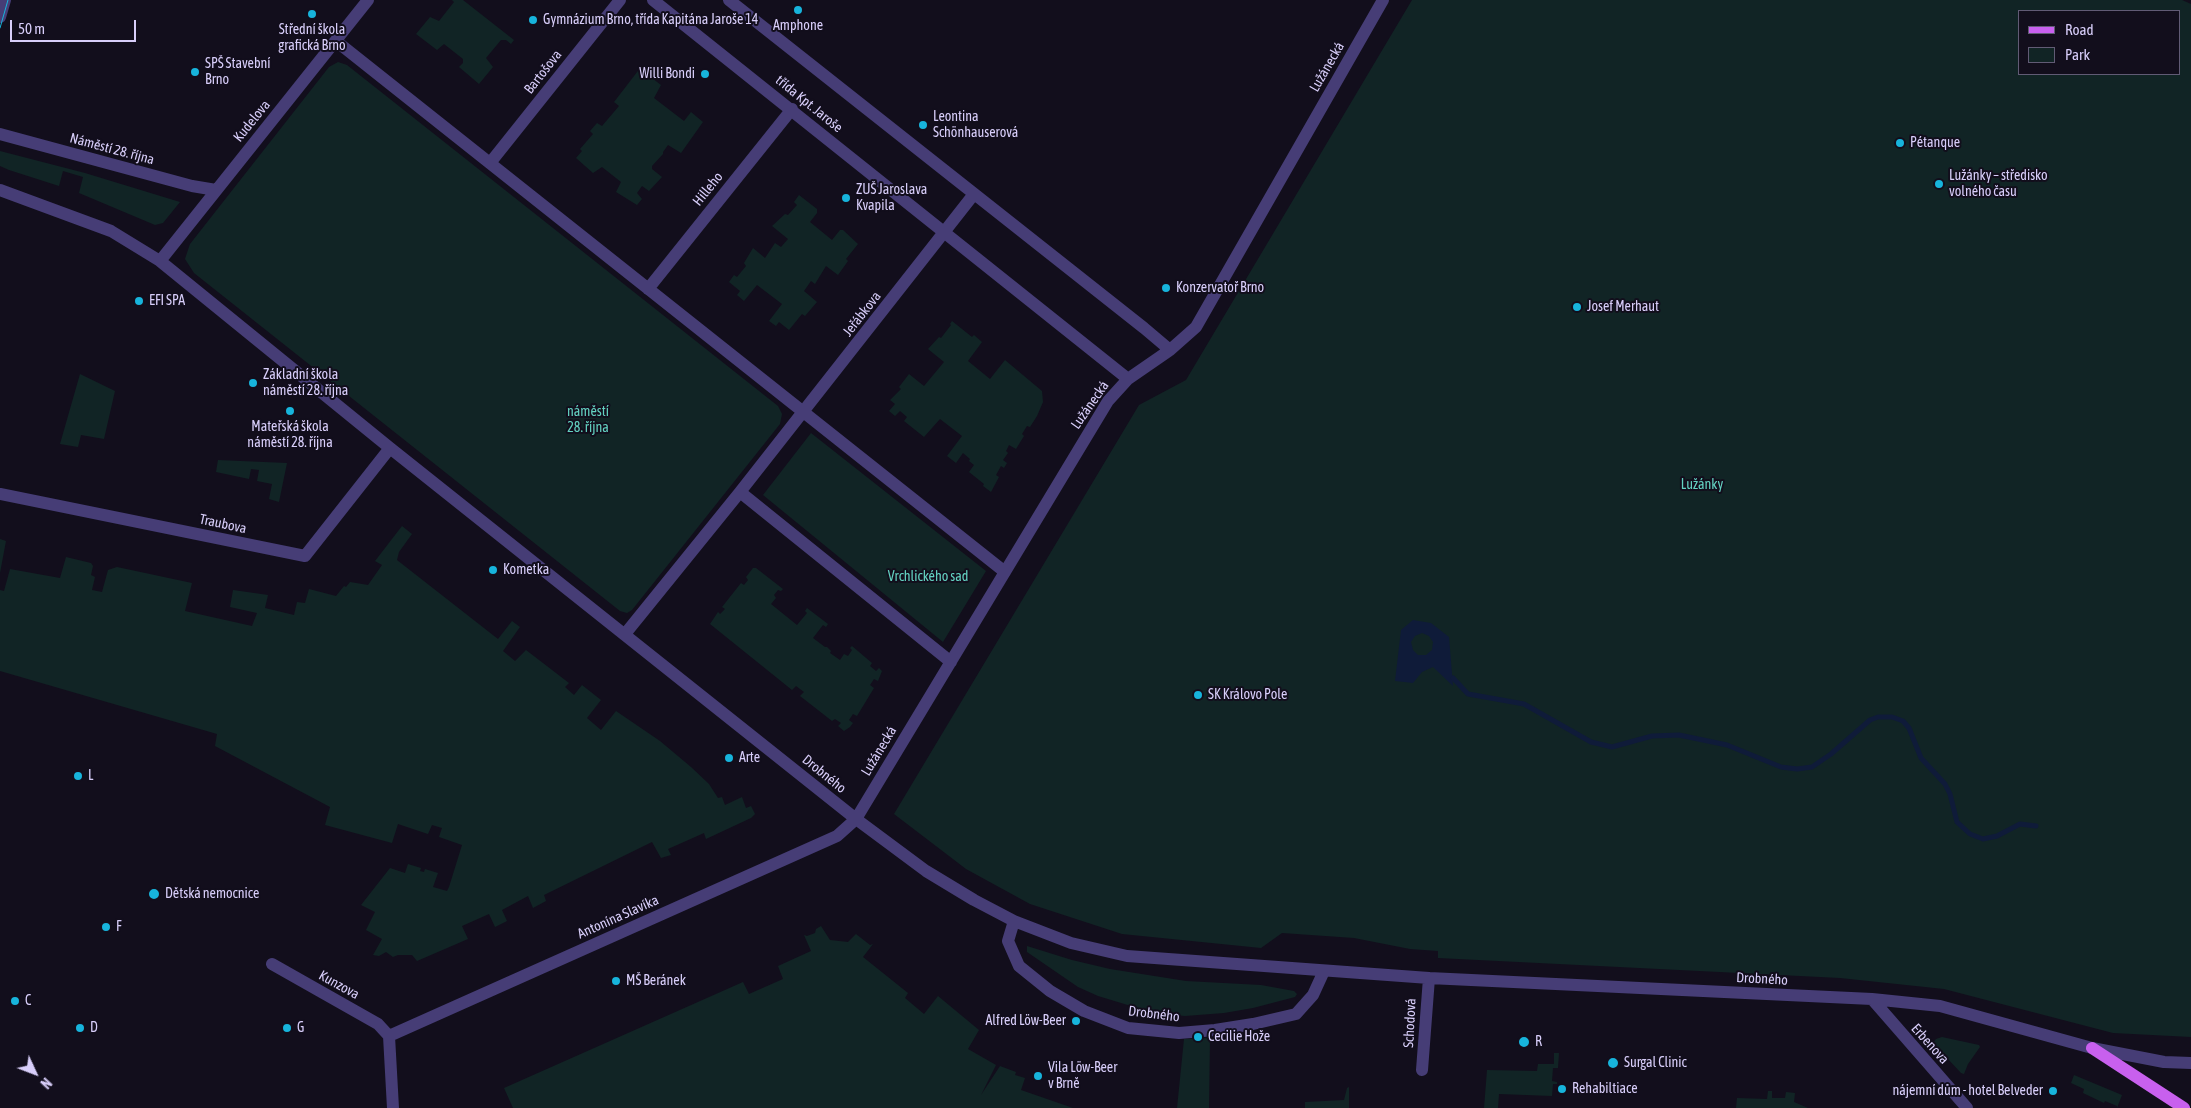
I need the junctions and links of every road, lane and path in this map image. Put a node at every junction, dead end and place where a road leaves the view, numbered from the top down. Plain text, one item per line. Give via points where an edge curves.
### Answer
1 (4, 0) edge
2 (368, 0) edge
3 (620, 0) edge
4 (653, 0) edge
5 (729, 0) edge
6 (1383, 0) edge
7 (0, 17) edge
8 (336, 41) junction
9 (792, 109) junction
10 (0, 134) edge
11 (490, 164) junction
12 (0, 190) edge
13 (216, 190) junction
14 (974, 194) junction
15 (945, 233) junction
16 (160, 261) junction
17 (648, 289) junction
18 (1170, 350) junction
19 (1128, 379) junction
20 (803, 413) junction
21 (390, 448) junction
22 (740, 492) junction
23 (0, 494) edge
24 (1005, 572) junction
25 (625, 634) junction
26 (951, 662) junction
27 (856, 819) junction
28 (1014, 921) junction
29 (272, 964) dead end
30 (1324, 971) junction
31 (1429, 978) junction
32 (1872, 999) junction
33 (389, 1036) junction
34 (2092, 1048) junction
35 (2191, 1063) edge
36 (1422, 1070) dead end
37 (393, 1108) edge
38 (1966, 1108) edge
39 (2184, 1108) edge

1 - 7 street
2 - 8 street, Kudelova
3 - 11 street, Bartošova
4 - 9 street, třída Kpt. Jaroše
5 - 14 street
6 - 18 street, Lužánecká via 1196,327
8 - 11 street
8 - 13 street, Kudelova
9 - 15 street, třída Kpt. Jaroše
9 - 17 street, Hilleho
10 - 13 street, Náměstí 28. října
11 - 17 street
12 - 16 street via 111,231
13 - 16 street, Kudelova
14 - 15 street
14 - 18 street
15 - 19 street, třída Kpt. Jaroše
15 - 20 street, Jeřábkova
16 - 21 street
17 - 20 street
18 - 19 street, Lužánecká
19 - 24 street, Lužánecká via 1108,401
20 - 22 street
20 - 24 street
21 - 23 street, Traubova via 305,556
21 - 25 street
22 - 25 street
22 - 26 street
24 - 26 street, Lužánecká
25 - 27 street, Drobného
26 - 27 street, Lužánecká
27 - 28 street, Drobného via 926,871
27 - 33 street, Antonína Slavíka via 837,836
28 - 30 street, Drobného via 1071,943 1127,956
28 - 30 street, Drobného via 1008,941 1019,966 1050,991 1084,1010 1128,1028 1180,1033 1253,1024 1296,1014 1313,995
29 - 33 street, Kunzova via 378,1024
30 - 31 street, Drobného
31 - 32 street, Drobného
31 - 36 street, Schodová
32 - 34 street, Drobného via 1940,1006
32 - 38 street, Erbenova
33 - 37 street
34 - 35 street, Drobného via 2164,1062
34 - 39 main road

